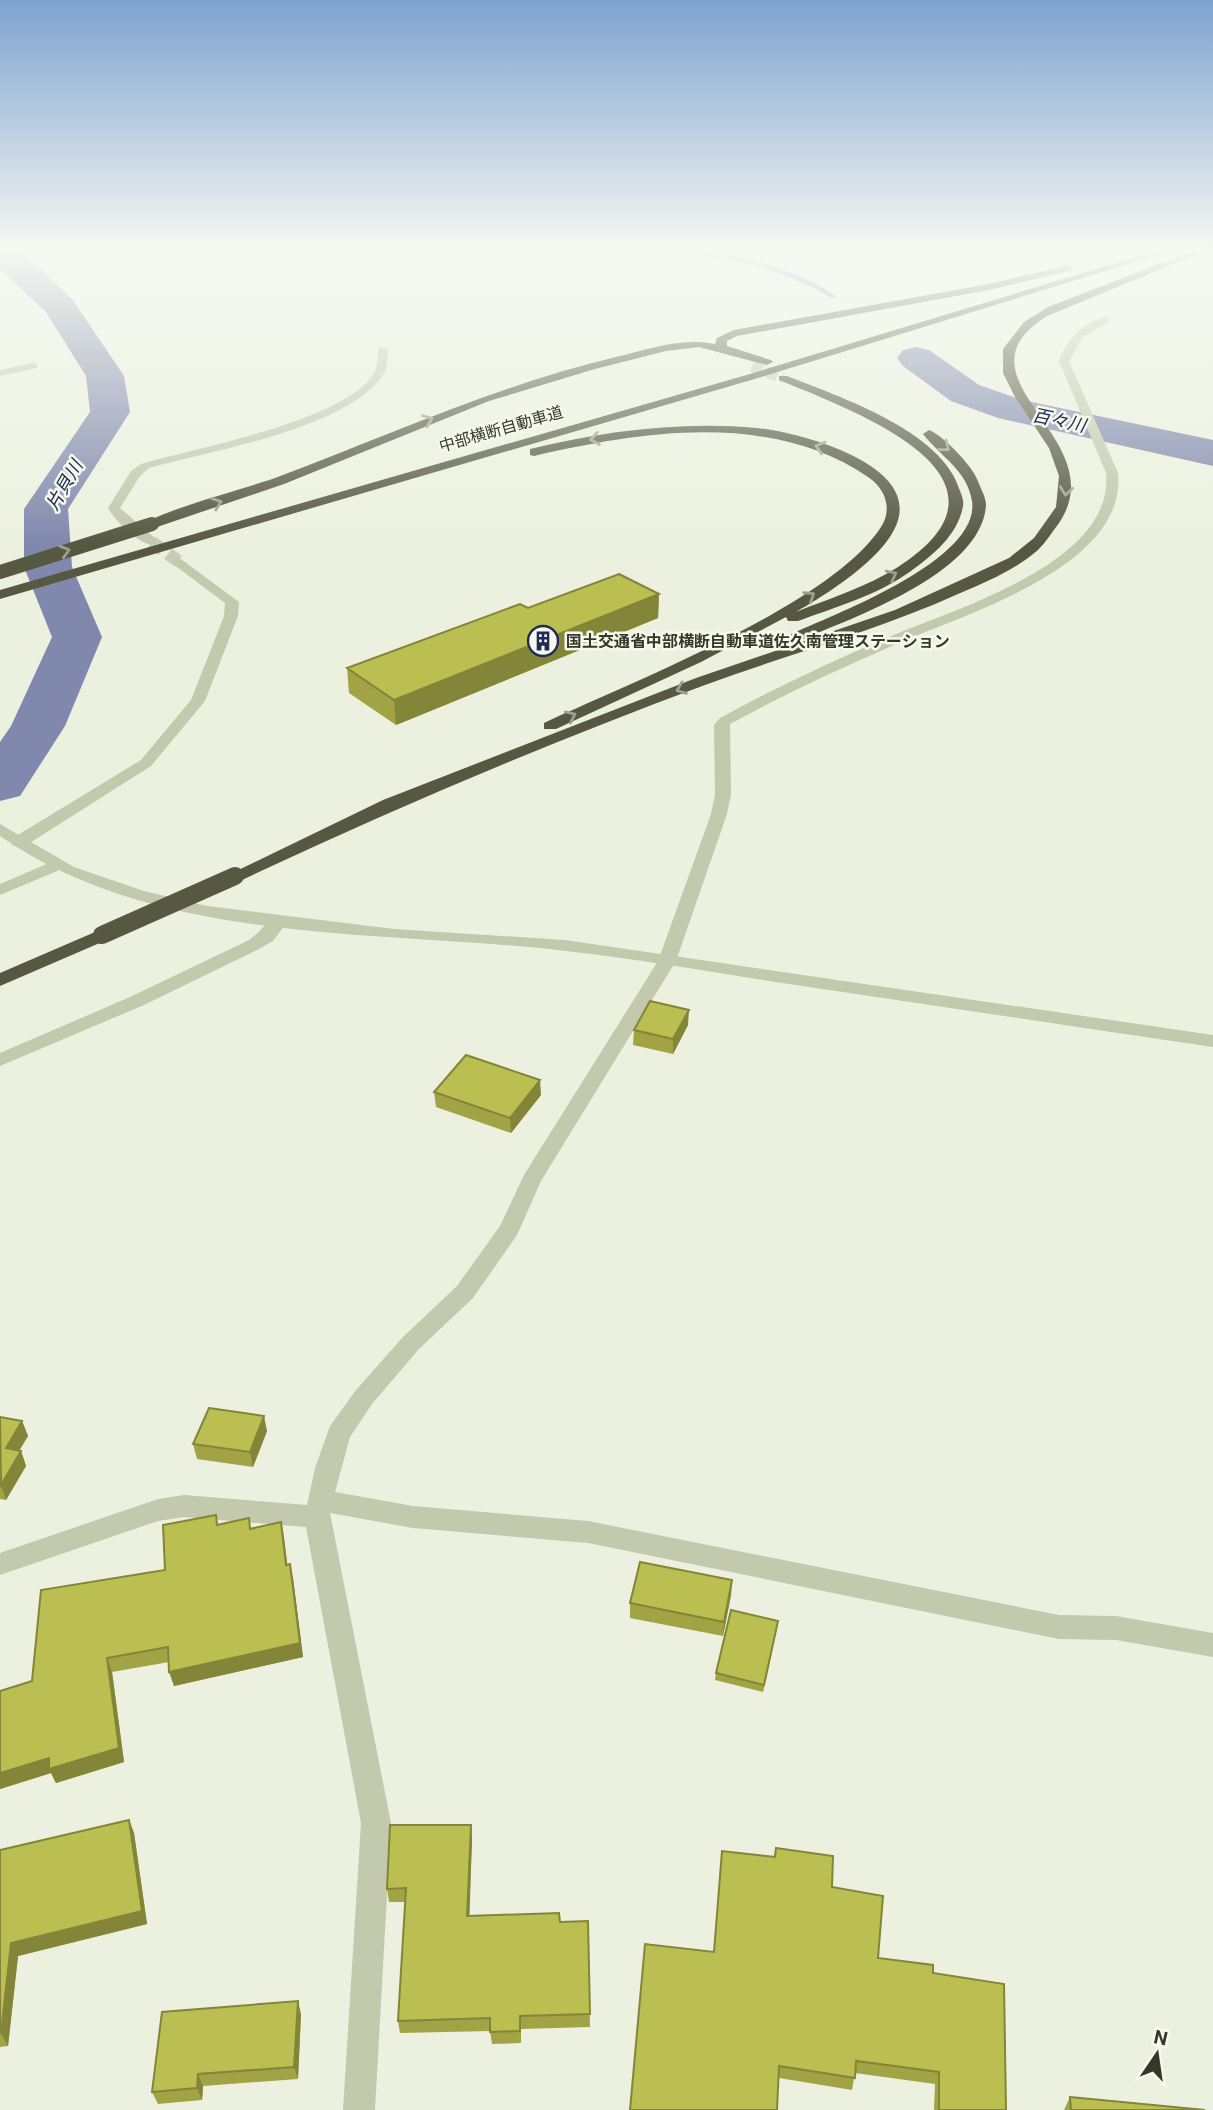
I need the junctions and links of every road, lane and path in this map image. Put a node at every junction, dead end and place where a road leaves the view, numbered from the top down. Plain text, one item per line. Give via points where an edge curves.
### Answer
1 (670, 347) edge
2 (714, 347) edge
3 (848, 347) edge
4 (1011, 347) edge
5 (1070, 347) edge
6 (721, 348) junction
7 (383, 349) dead end
8 (766, 362) tunnel mouth
9 (33, 366) dead end
10 (752, 366) tunnel mouth
11 (0, 373) edge
12 (150, 551) junction
13 (178, 561) tunnel mouth
14 (0, 572) edge
15 (0, 595) edge
16 (0, 606) edge
17 (685, 663) junction
18 (705, 680) junction
19 (377, 810) junction
20 (9, 835) edge
21 (56, 864) junction
22 (0, 890) edge
23 (278, 922) junction
24 (667, 961) junction
25 (0, 980) edge
26 (1213, 1041) edge
27 (0, 1060) edge
28 (318, 1509) junction
29 (0, 1564) edge
30 (1213, 1645) edge
31 (359, 2110) edge

14 -> 1 highway, bridge via 279,481 518,387
2 -> 6 highway, bridge
3 - 12 highway, 中部横断自動車道
4 -> 18 highway via 1008,375 1061,456 1068,488 1061,514 1051,527 1015,560 923,604
5 - 24 street via 1064,361 1112,472 1109,502 1090,534 1061,560 1011,590 894,640 722,725 719,814
6 - 8 highway
6 - 10 highway
7 - 12 street via 380,369 370,383 319,415 267,435 145,466 135,474 114,508
9 - 11 street
12 - 15 highway, 中部横断自動車道
12 - 16 highway
17 -> 12 highway via 810,596 862,556 889,527 894,511 887,486 850,459 796,440 728,430 658,430 545,449
13 - 20 street via 232,602 231,616 198,701 146,763
17 -> 18 highway via 904,569 944,536 956,516 954,481 932,454 891,426 789,376 903,420 952,451 967,467 978,487 979,518 967,542 922,578
19 -> 17 highway
18 -> 19 highway
19 - 25 highway, bridge
20 - 21 street
21 - 22 street
21 - 23 street via 160,901
23 - 24 street via 538,942
23 - 27 street via 267,937 253,945
24 - 26 street
24 - 28 street via 531,1180 509,1229 465,1293 411,1343 339,1433
28 - 29 street via 171,1508
28 - 30 street via 588,1532 1059,1627 1116,1628
28 - 31 street via 376,1823

